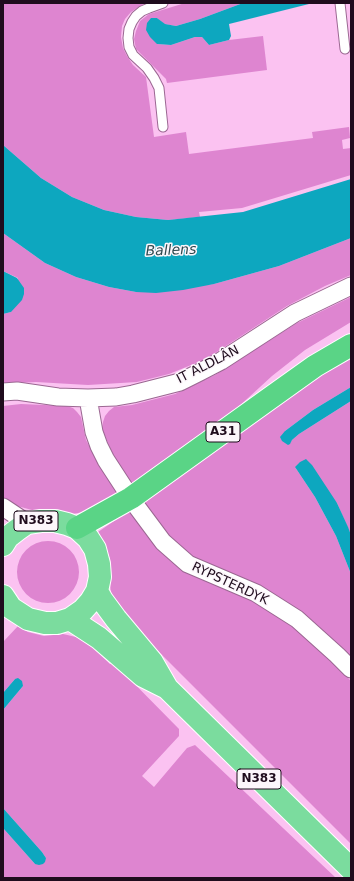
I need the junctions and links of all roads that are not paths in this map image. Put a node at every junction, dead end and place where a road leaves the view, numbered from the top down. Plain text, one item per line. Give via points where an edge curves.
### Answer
1 (163, 3) edge
2 (340, 3) edge
3 (345, 49) dead end
4 (163, 127) dead end
5 (351, 286) edge
6 (351, 345) edge
7 (3, 392) edge
8 (88, 398) junction
9 (131, 498) junction
10 (3, 507) edge
11 (27, 523) junction
12 (77, 528) junction
13 (3, 545) edge
14 (97, 591) junction
15 (6, 608) edge
16 (70, 619) junction
17 (351, 669) edge
18 (167, 688) junction
19 (351, 869) edge

1 - 4 lane via 136,16 129,29 128,38 133,55 147,68 159,88
2 - 3 lane
5 - 8 street, IT ALDLÂN via 295,313 222,361 180,382 116,397
6 - 9 highway, A31 via 316,366
7 - 8 street, IT ALDLÂN
8 - 9 street, RYPSTERDYK via 99,446
9 - 12 highway, A31
9 - 17 street, RYPSTERDYK via 163,542 188,564 256,593 297,619
10 - 11 street
11 - 12 highway, N383 via 55,521
11 - 13 highway, N383 via 8,537
12 - 14 highway, N383 via 95,549 100,577
14 - 16 highway, N383 via 83,610
14 - 18 highway, N383 via 116,619 152,662
15 - 16 highway, N383 via 28,619 45,623
16 - 18 highway, N383 via 99,638 143,676
18 - 19 highway, N383

